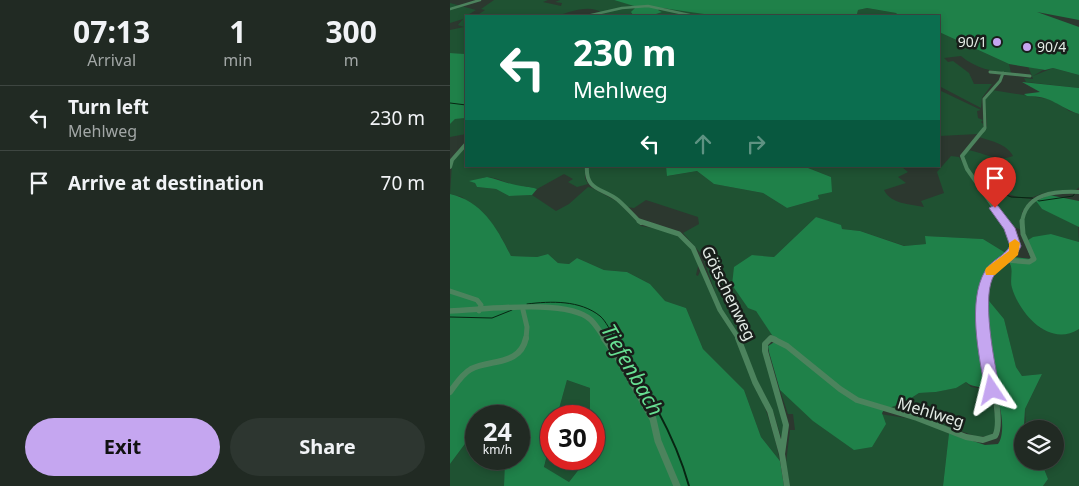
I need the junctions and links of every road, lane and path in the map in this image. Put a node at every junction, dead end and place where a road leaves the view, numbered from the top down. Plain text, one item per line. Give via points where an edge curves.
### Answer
1 (480, 0) edge
2 (450, 9) edge
3 (591, 15) edge
4 (689, 15) edge
5 (990, 72) dead end
6 (1003, 73) junction
7 (1030, 76) dead end
8 (465, 145) edge
9 (450, 167) edge
10 (587, 167) edge
11 (1079, 192) edge
12 (1006, 260) junction
13 (450, 291) edge
14 (521, 310) junction
15 (450, 311) edge
16 (479, 311) junction
17 (450, 392) edge
18 (782, 454) junction
19 (677, 486) edge
20 (787, 486) edge

1 - 2 street
3 - 4 street via 648,6
5 - 6 street
6 - 7 street
6 - 12 street, Mehlweg via 982,102 985,128 962,156 967,169 983,188 1013,237 1014,252
8 - 9 street
10 - 18 street, Götschenweg via 590,185 618,200 642,224 679,234 693,248 720,310 739,339 754,382 770,411
11 - 12 street via 1049,193 1027,205 1022,222 1034,259 1029,262
12 - 18 street, Mehlweg via 988,276 982,297 983,338 999,425 999,432 994,438 977,439 914,417 872,407 826,379 782,341 771,338 765,344 765,351 786,425
13 - 16 street via 477,300 481,305
14 - 16 street
14 - 17 street via 529,333 522,349 501,362 471,369 457,380
14 - 19 street via 561,308 585,316 595,324 653,419 658,441
15 - 16 street
18 - 20 street, Götschenweg

